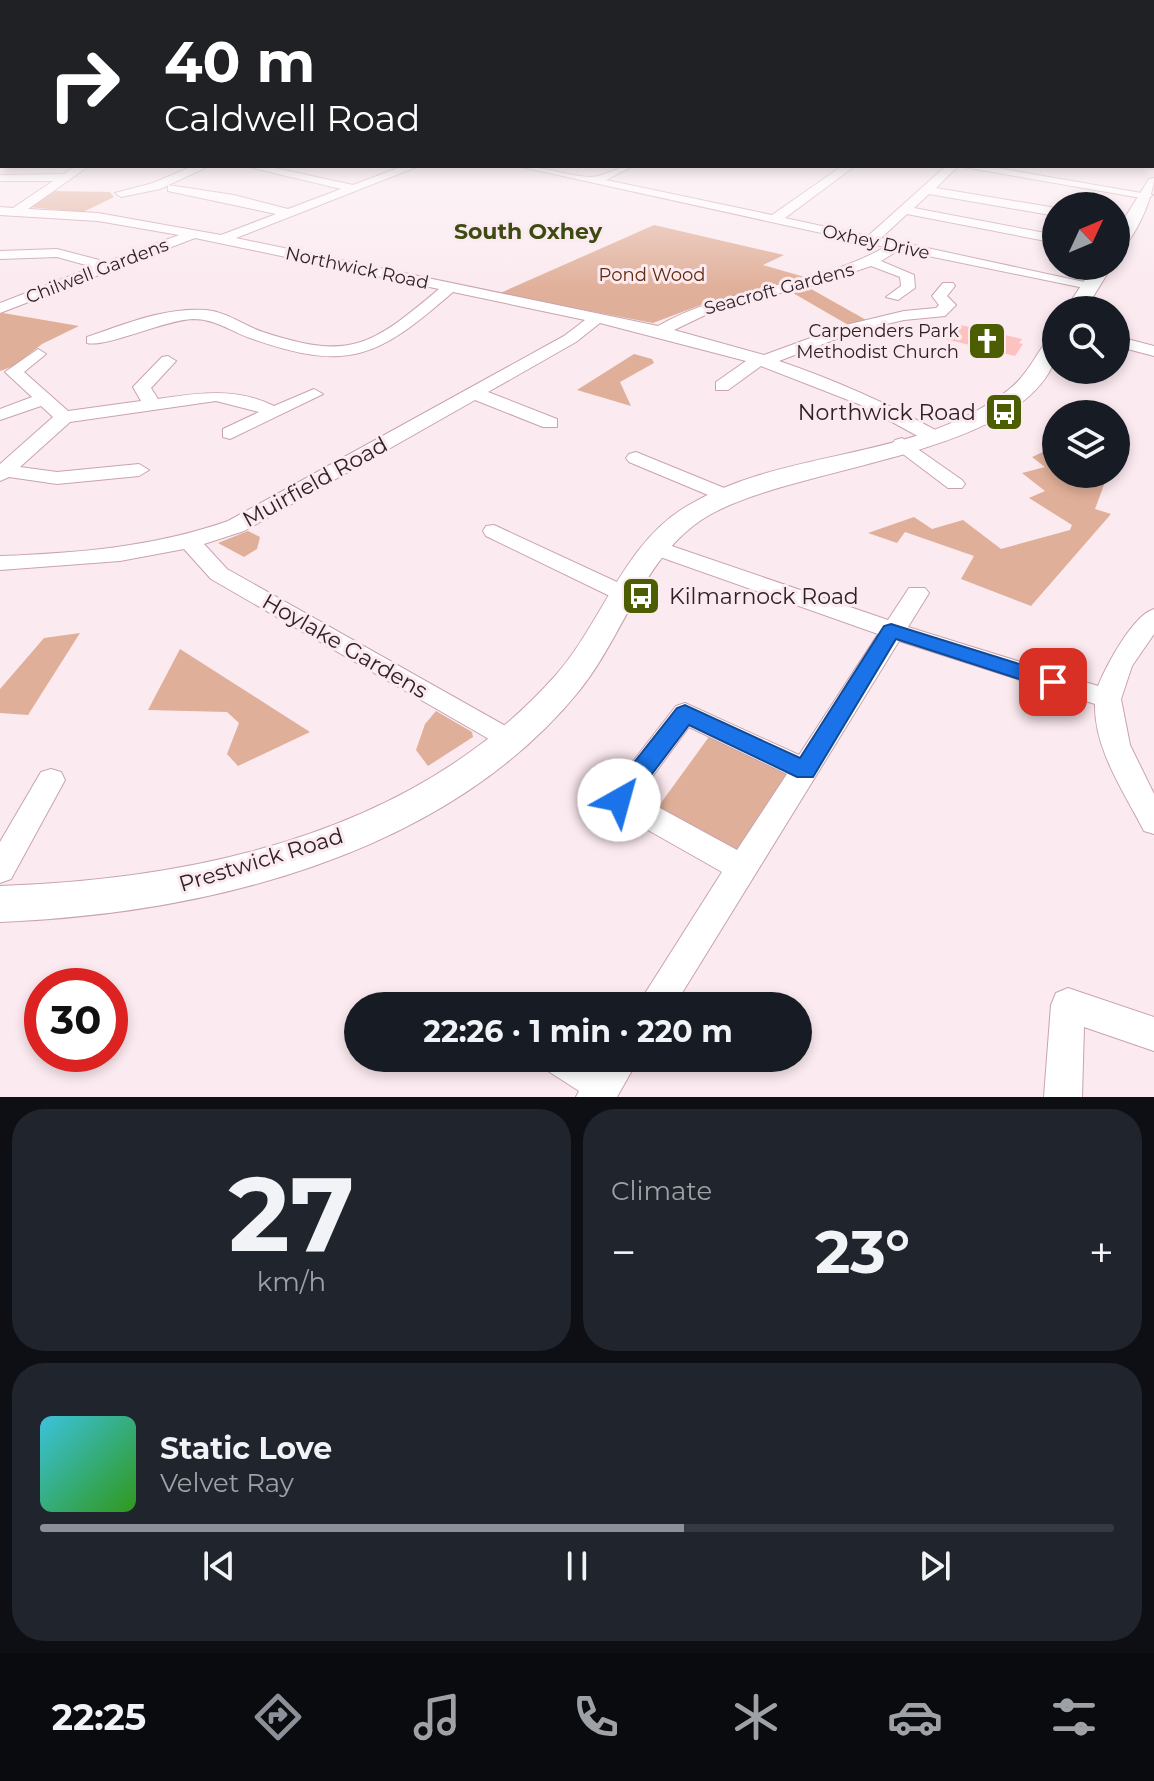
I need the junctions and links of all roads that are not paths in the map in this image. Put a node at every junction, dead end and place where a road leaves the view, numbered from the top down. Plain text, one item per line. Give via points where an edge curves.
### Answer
1 (51, 187) edge
2 (150, 187) edge
3 (347, 187) edge
4 (360, 187) edge
5 (623, 187) edge
6 (820, 187) edge
7 (932, 187) edge
8 (1110, 187) edge
9 (172, 188) dead end
10 (355, 189) junction
11 (929, 190) junction
12 (121, 193) dead end
13 (1150, 193) edge
14 (906, 210) junction
15 (1042, 210) edge
16 (0, 211) edge
17 (15, 212) junction
18 (291, 214) junction
19 (1130, 214) edge
20 (774, 220) junction
21 (193, 234) junction
22 (1042, 236) edge
23 (222, 239) junction
24 (870, 241) junction
25 (897, 246) junction
26 (0, 255) edge
27 (872, 262) junction
28 (108, 267) junction
29 (1094, 280) edge
30 (948, 286) dead end
31 (1089, 287) junction
32 (449, 288) junction
33 (1084, 296) edge
34 (893, 297) dead end
35 (0, 308) edge
36 (600, 316) junction
37 (660, 331) junction
38 (93, 340) dead end
39 (1130, 345) edge
40 (1154, 351) edge
41 (38, 354) dead end
42 (763, 360) junction
43 (168, 361) dead end
44 (1042, 364) edge
45 (7, 373) edge
46 (722, 386) dead end
47 (474, 393) junction
48 (314, 394) dead end
49 (44, 399) junction
50 (152, 404) junction
51 (271, 411) junction
52 (0, 415) edge
53 (64, 417) junction
54 (550, 423) dead end
55 (230, 433) dead end
56 (917, 440) junction
57 (636, 458) dead end
58 (139, 470) dead end
59 (2, 473) edge
60 (955, 484) dead end
61 (727, 496) junction
62 (494, 531) dead end
63 (190, 542) junction
64 (654, 547) junction
65 (0, 563) edge
66 (917, 593) dead end
67 (624, 594) junction
68 (1154, 617) edge
69 (891, 630) junction
70 (1108, 699) junction
71 (508, 740) junction
72 (805, 770) junction
73 (51, 780) dead end
74 (1154, 822) edge
75 (742, 868) junction
76 (0, 870) edge
77 (0, 904) edge
78 (663, 992) edge
79 (1154, 1034) edge
80 (1063, 1097) edge

1 - 17 street
2 - 12 street
3 - 10 street
4 - 10 street
5 - 20 street, Oxhey Drive
6 - 20 street
7 - 11 street
8 - 13 street
9 - 18 street
10 - 18 street
11 - 14 street
11 - 15 street
13 - 19 main road
14 - 22 street
14 - 24 street
16 - 17 street, Northwick Road
17 - 21 street, Northwick Road via 117,219
18 - 23 street
20 - 24 street, Oxhey Drive
21 - 23 street, Northwick Road
21 - 28 street, Chilwell Gardens
23 - 32 street, Northwick Road
24 - 25 street, Oxhey Drive
25 - 27 street, Seacroft Gardens
25 - 31 street, Oxhey Drive
26 - 28 street via 57,253
27 - 34 street via 907,275 908,288
27 - 37 street, Seacroft Gardens via 706,307
28 - 35 street, Chilwell Gardens
29 - 31 main road
30 - 42 street via 939,296 948,305 940,313 914,313 800,344
31 - 33 main road
32 - 36 street, Northwick Road
32 - 38 street via 388,340 355,352 311,351 206,315 156,319
36 - 37 street, Northwick Road
36 - 47 street, Muirfield Road
37 - 42 street, Northwick Road
39 - 40 street
41 - 45 street
42 - 46 street
42 - 56 street, Northwick Road via 865,399
43 - 50 street via 142,387
44 - 56 main road, Prestwick Road via 1015,395 975,419
45 - 49 street
47 - 54 street
47 - 63 street, Muirfield Road via 255,518
48 - 51 street
49 - 52 street
49 - 53 street
50 - 51 street via 216,396
50 - 53 street
51 - 55 street
53 - 59 street
56 - 60 street, Northwick Road
56 - 61 main road, Prestwick Road
57 - 61 street
58 - 59 street via 65,478
61 - 64 main road, Prestwick Road via 693,514
62 - 67 street
63 - 65 street, Muirfield Road via 130,555
63 - 71 street, Hoylake Gardens via 219,574
64 - 67 main road, Prestwick Road
64 - 69 street
66 - 69 street
67 - 71 main road, Prestwick Road via 577,673
68 - 70 street via 1127,652
69 - 70 street
69 - 72 street
70 - 74 street via 1115,742
71 - 77 main road, Prestwick Road via 408,805 286,856 165,889 92,900
72 - 75 street
72 - 75 street via 685,713 619,800
73 - 76 street
75 - 78 street
79 - 80 street via 1068,1005

